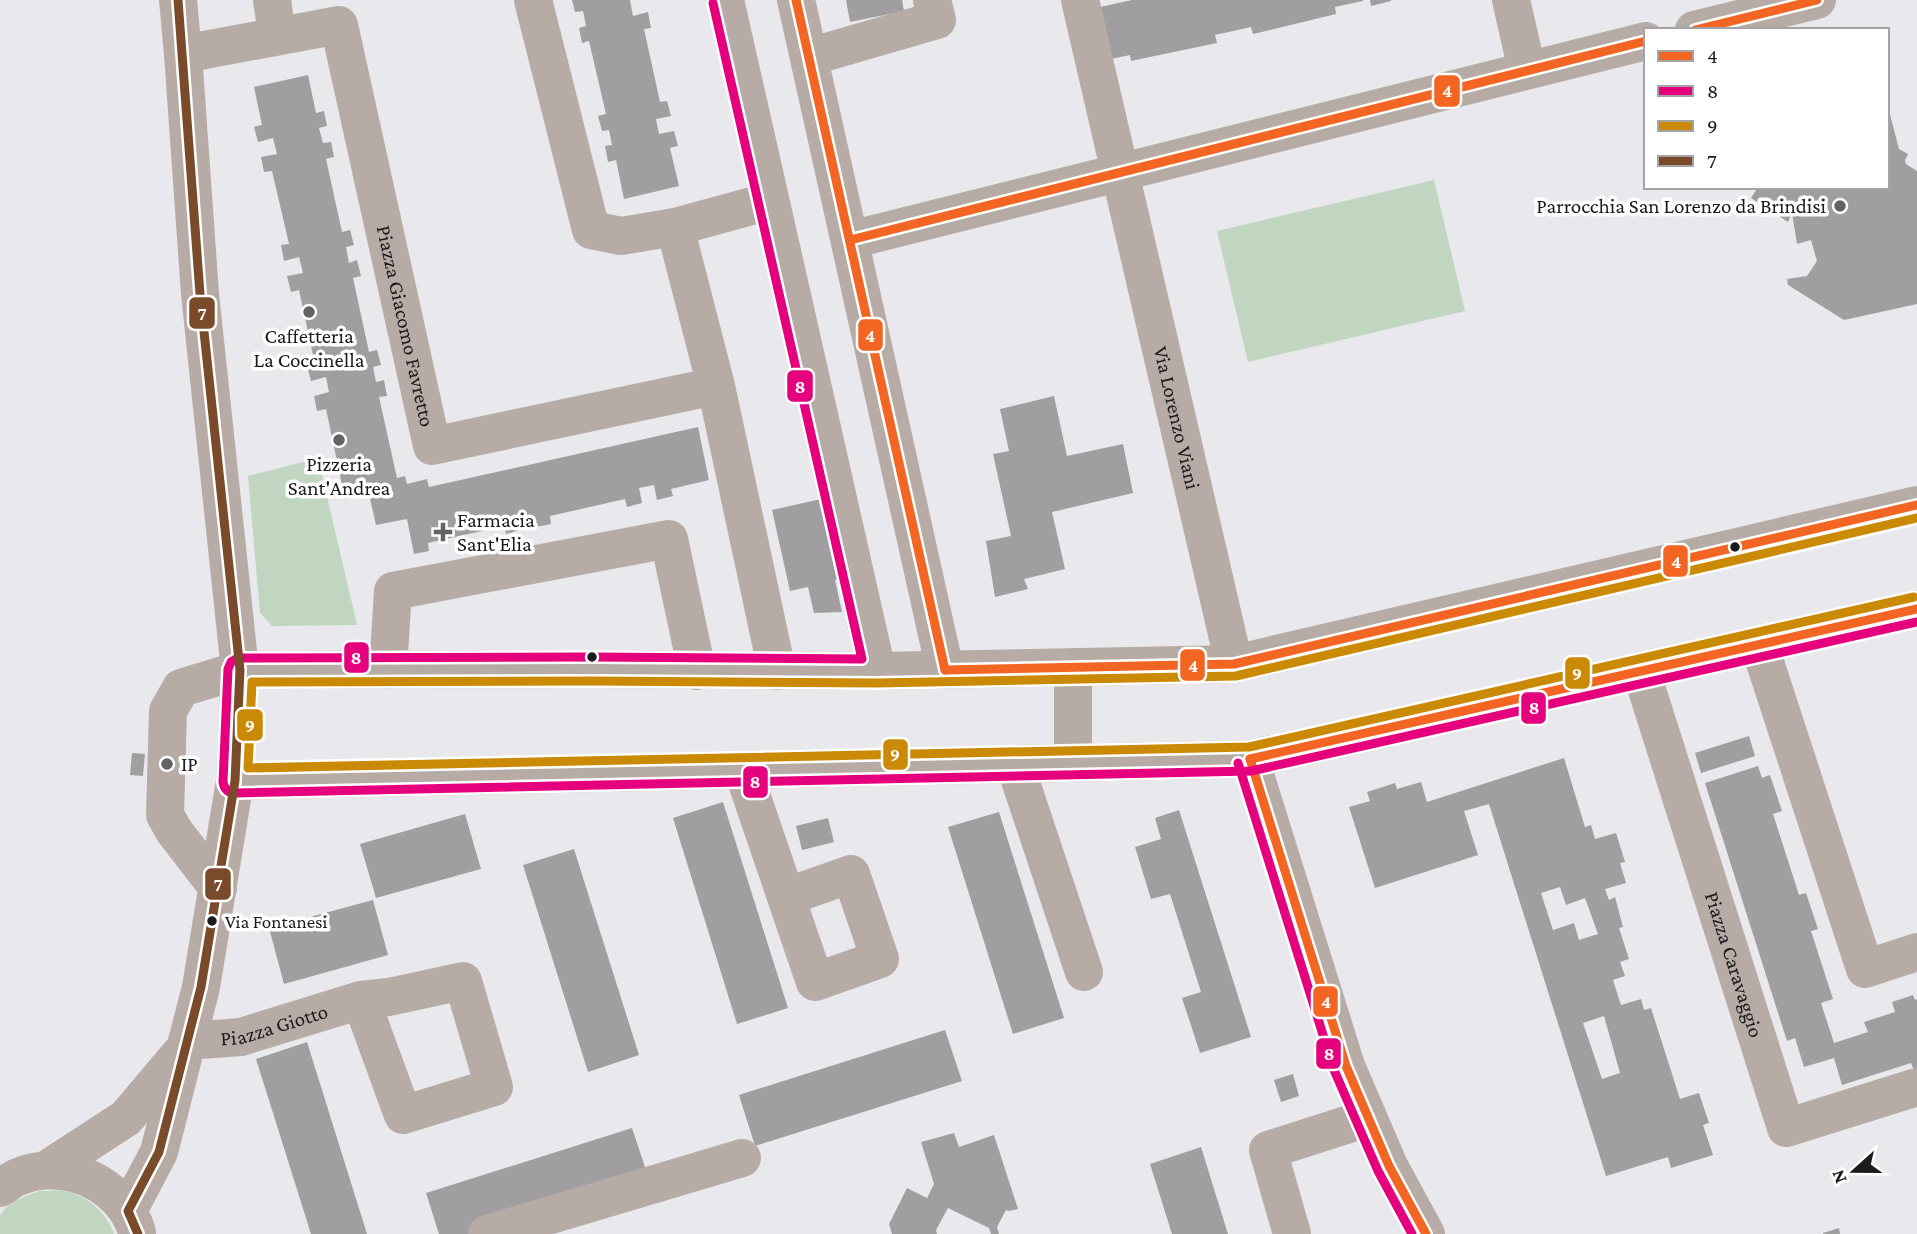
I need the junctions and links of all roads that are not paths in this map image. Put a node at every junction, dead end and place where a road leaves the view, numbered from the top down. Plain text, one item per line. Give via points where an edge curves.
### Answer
1 (178, 0) edge
2 (533, 0) edge
3 (725, 0) edge
4 (796, 0) edge
5 (932, 0) edge
6 (1080, 0) edge
7 (1817, 0) edge
8 (1517, 3) edge
9 (1772, 5) edge
10 (274, 18) edge
11 (1700, 28) edge
12 (1644, 41) edge
13 (183, 54) junction
14 (808, 57) junction
15 (1527, 70) junction
16 (1119, 172) junction
17 (770, 201) junction
18 (675, 227) junction
19 (850, 240) junction
20 (716, 386) junction
21 (1917, 505) edge
22 (1917, 609) edge
23 (1759, 644) junction
24 (1234, 664) junction
25 (1073, 667) junction
26 (240, 670) junction
27 (388, 670) junction
28 (944, 670) junction
29 (697, 671) junction
30 (777, 671) junction
31 (877, 671) junction
32 (1642, 671) junction
33 (1250, 759) junction
34 (1073, 763) junction
35 (1015, 765) junction
36 (743, 771) junction
37 (235, 781) junction
38 (218, 888) junction
39 (786, 897) dead end
40 (1917, 953) edge
41 (1084, 972) dead end
42 (361, 1000) dead end
43 (187, 1044) junction
44 (1917, 1087) edge
45 (1368, 1118) junction
46 (742, 1158) dead end
47 (46, 1170) junction
48 (0, 1188) edge
49 (136, 1227) edge
50 (487, 1234) edge
51 (1292, 1234) edge
52 (1426, 1234) edge

1 - 13 street
2 - 18 street via 591,230 621,236
3 - 17 street
4 - 14 street
5 - 14 street via 937,20
6 - 16 street, Via Lorenzo Viani
7 - 9 street
8 - 15 street
9 - 11 street
10 - 13 street, Piazza Giacomo Favretto
10 - 20 street, Piazza Giacomo Favretto via 339,25 432,446
12 - 15 street
13 - 26 street via 200,294
14 - 19 street
15 - 16 street
16 - 19 street
16 - 24 street, Via Lorenzo Viani
17 - 18 street
17 - 31 street
18 - 20 street
19 - 28 street
20 - 30 street
21 - 24 street
22 - 23 street
23 - 32 street
23 - 40 street via 1865,969
24 - 25 street
25 - 28 street
25 - 34 street
26 - 27 street
26 - 37 street
26 - 38 street via 181,688 168,712 165,815
27 - 29 street
27 - 29 street via 393,591 669,539
28 - 31 street
29 - 30 street
30 - 31 street
32 - 33 street
32 - 44 street, Piazza Caravaggio via 1786,1128
33 - 34 street
33 - 45 street via 1346,1066
34 - 35 street
35 - 36 street
35 - 41 street
36 - 37 street
36 - 39 street
37 - 38 street
38 - 43 street
42 - 43 street, Piazza Giotto via 241,1037
43 - 47 street via 126,1118
43 - 49 street
45 - 51 street via 1268,1150
45 - 52 street
46 - 50 street
47 - 48 street via 18,1177
47 - 49 street via 93,1179 112,1193

